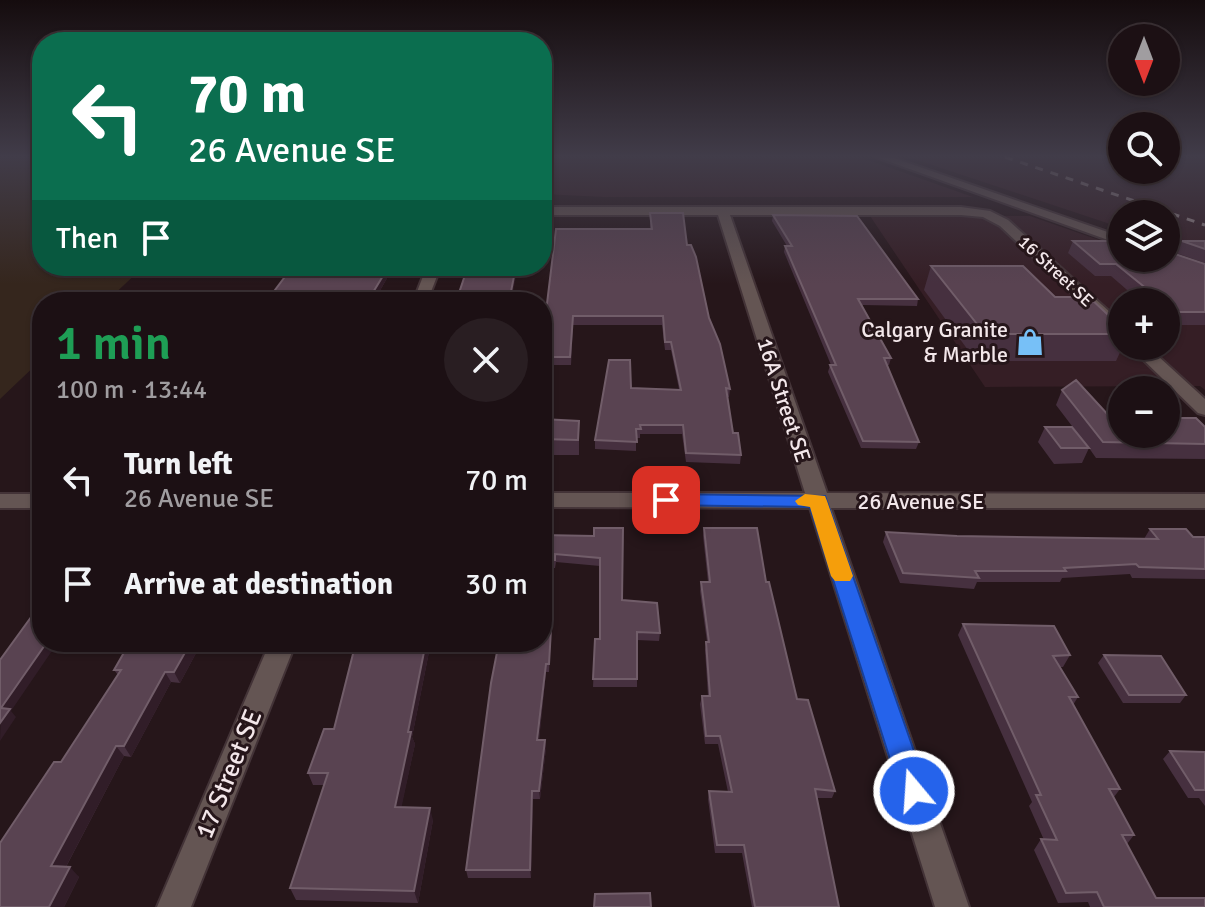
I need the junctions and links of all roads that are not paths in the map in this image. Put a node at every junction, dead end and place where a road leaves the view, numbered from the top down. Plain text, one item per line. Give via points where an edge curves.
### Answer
1 (1002, 199) edge
2 (552, 211) edge
3 (723, 211) junction
4 (1108, 236) edge
5 (1108, 319) edge
6 (1152, 360) edge
7 (1205, 409) edge
8 (552, 500) edge
9 (0, 501) edge
10 (32, 501) edge
11 (818, 501) junction
12 (1205, 501) edge
13 (279, 652) edge
14 (174, 907) edge
15 (952, 907) edge

1 - 4 street
2 - 3 street
3 - 5 street, 16 Street SE via 986,214 1004,223
3 - 11 street, 16A Street SE
6 - 7 street
8 - 11 street, 26 Avenue SE
9 - 10 street
11 - 12 street, 26 Avenue SE
11 - 15 street, 16A Street SE
13 - 14 street, 17 Street SE

